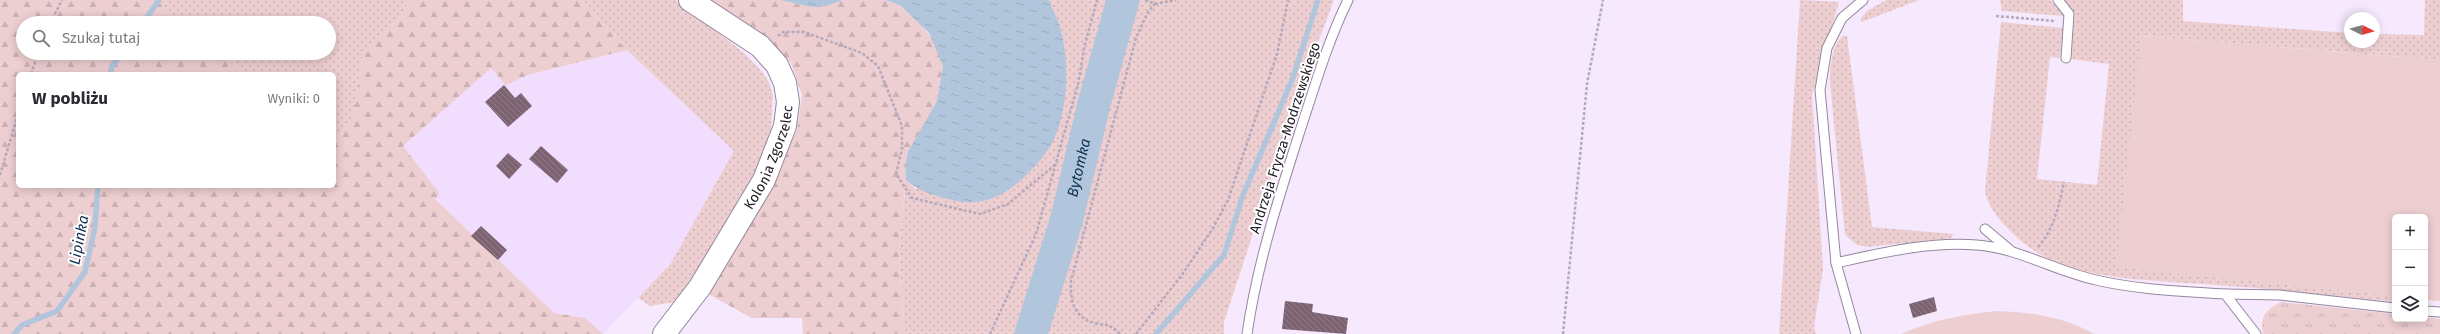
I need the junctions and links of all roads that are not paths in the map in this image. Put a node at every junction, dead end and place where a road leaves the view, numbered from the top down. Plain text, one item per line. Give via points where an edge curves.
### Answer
1 (690, 0) edge
2 (1348, 0) edge
3 (1863, 0) edge
4 (2058, 0) edge
5 (2066, 58) dead end
6 (1985, 229) dead end
7 (2011, 251) junction
8 (1836, 263) junction
9 (2226, 294) junction
10 (2392, 308) edge
11 (2428, 311) edge
12 (2440, 312) edge
13 (664, 334) edge
14 (1247, 334) edge
15 (1856, 334) edge
16 (2256, 334) edge

1 - 13 street, Kolonia Zgorzelec via 760,46 777,65 788,102 785,126 760,186 700,287
2 - 14 lane, Andrzeja Frycza-Modrzewskiego via 1319,70 1274,208 1252,300
3 - 8 lane via 1842,18 1830,42 1820,90
4 - 5 lane via 2069,14
6 - 7 lane
7 - 8 lane via 1952,244 1886,252
7 - 9 lane via 2053,269 2097,281
8 - 15 lane
9 - 10 lane via 2280,296
9 - 16 lane
11 - 12 lane

